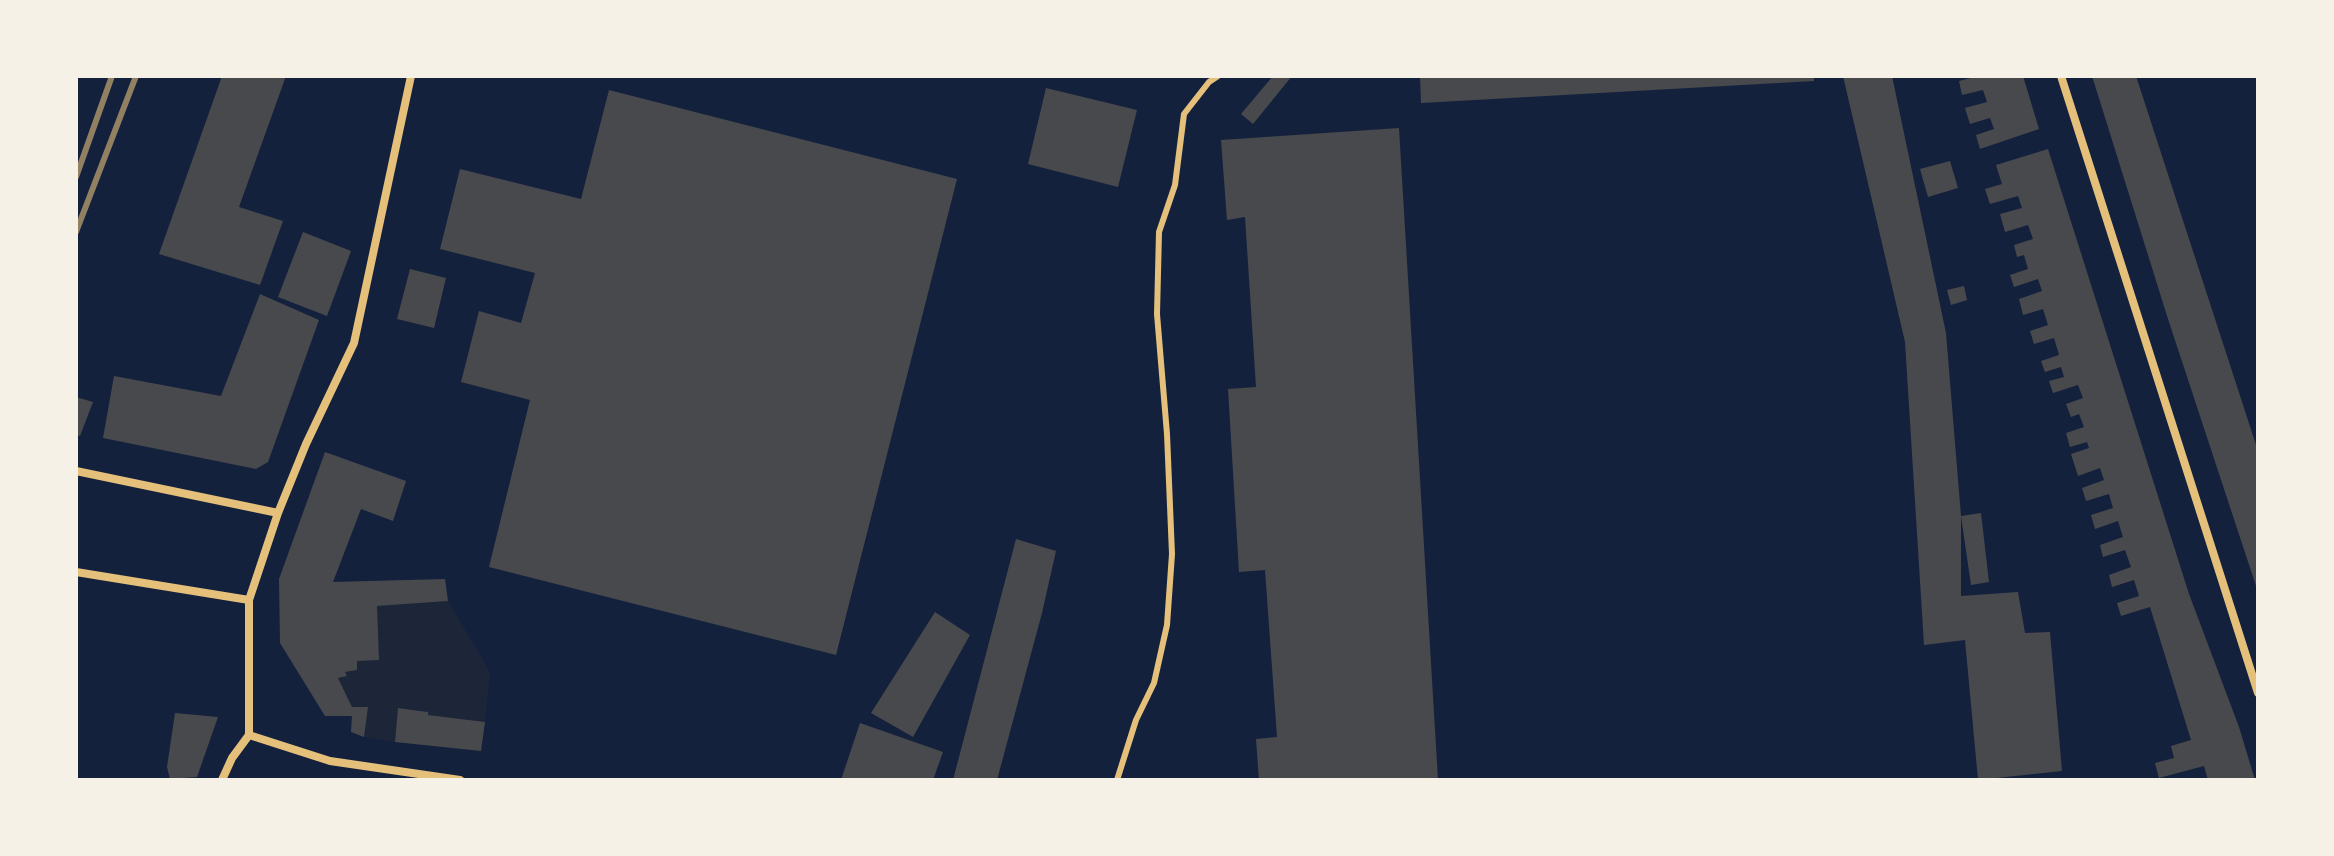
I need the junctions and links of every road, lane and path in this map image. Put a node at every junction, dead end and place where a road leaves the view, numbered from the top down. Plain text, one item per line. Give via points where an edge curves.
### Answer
1 (411, 76) edge
2 (1218, 76) edge
3 (2061, 76) edge
4 (76, 471) edge
5 (278, 513) junction
6 (76, 572) edge
7 (249, 600) junction
8 (2258, 693) edge
9 (249, 735) junction
10 (222, 780) edge
11 (460, 780) edge
12 (1117, 780) edge

1 - 5 street via 354,343
2 - 12 lane via 1184,114 1175,185 1159,232 1157,314 1172,554 1167,625 1154,683
3 - 8 street
4 - 5 street
5 - 7 street
6 - 7 street
7 - 9 street
9 - 10 street
9 - 11 street via 330,761

